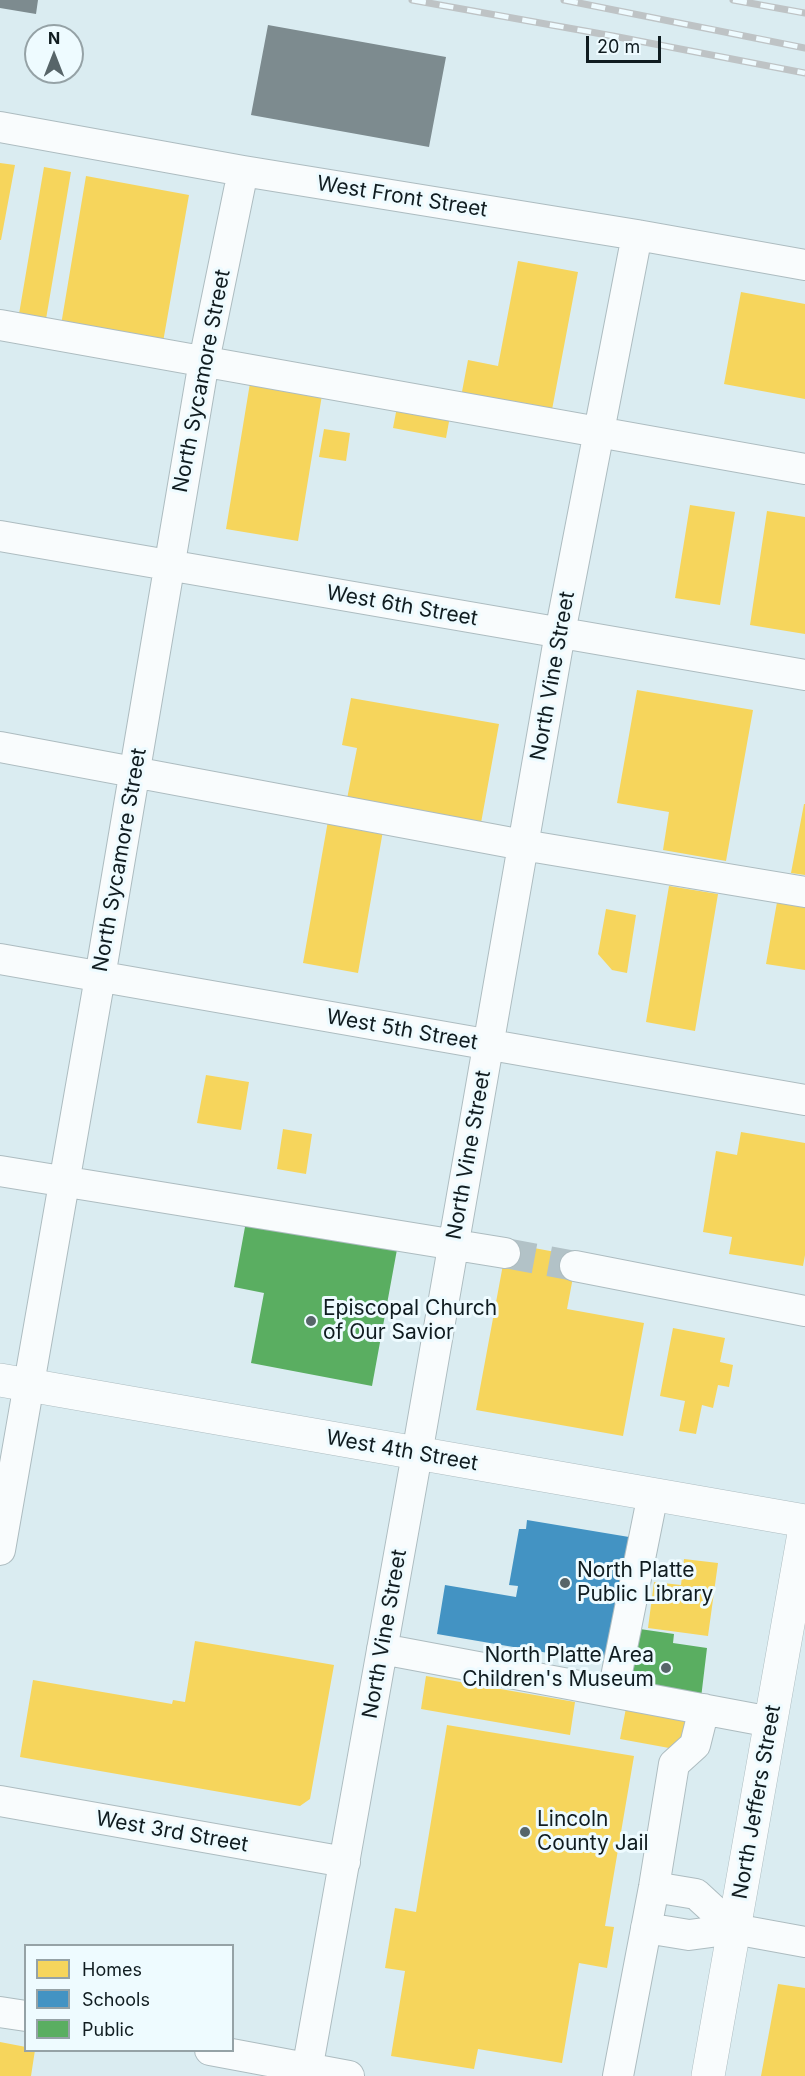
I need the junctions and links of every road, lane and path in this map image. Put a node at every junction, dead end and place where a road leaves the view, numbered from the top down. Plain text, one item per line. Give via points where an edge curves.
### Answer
1 (0, 127) edge
2 (243, 171) junction
3 (637, 235) junction
4 (805, 266) edge
5 (0, 325) edge
6 (204, 361) junction
7 (598, 434) junction
8 (805, 469) edge
9 (0, 536) edge
10 (169, 566) junction
11 (560, 633) junction
12 (805, 675) edge
13 (0, 747) edge
14 (135, 772) junction
15 (523, 845) junction
16 (805, 892) edge
17 (0, 959) edge
18 (100, 977) junction
19 (489, 1045) junction
20 (805, 1100) edge
21 (0, 1171) edge
22 (64, 1182) junction
23 (453, 1243) junction
24 (505, 1253) tunnel mouth
25 (575, 1266) tunnel mouth
26 (805, 1311) edge
27 (14, 1382) edge
28 (417, 1454) junction
29 (653, 1494) junction
30 (805, 1521) edge
31 (805, 1528) edge
32 (0, 1550) edge
33 (382, 1649) junction
34 (613, 1692) junction
35 (704, 1709) junction
36 (771, 1722) junction
37 (0, 1801) edge
38 (345, 1862) junction
39 (654, 1887) junction
40 (646, 1928) junction
41 (734, 1929) junction
42 (805, 1942) edge
43 (0, 2012) edge
44 (24, 2016) edge
45 (219, 2052) edge
46 (307, 2072) edge
47 (349, 2076) edge
48 (618, 2076) edge
49 (708, 2076) edge

1 - 2 street, West Front Street
2 - 3 street, West Front Street
2 - 6 street, North Sycamore Street
3 - 4 street, West Front Street
3 - 7 street, North Vine Street
5 - 6 street
6 - 7 street
6 - 10 street, North Sycamore Street
7 - 8 street
7 - 11 street, North Vine Street
9 - 10 street, West 6th Street
10 - 11 street, West 6th Street
10 - 14 street, North Sycamore Street
11 - 12 street, West 6th Street
11 - 15 street, North Vine Street
13 - 14 street
14 - 15 street
14 - 18 street, North Sycamore Street
15 - 16 street
15 - 19 street, North Vine Street
17 - 18 street, West 5th Street
18 - 19 street, West 5th Street
18 - 22 street, North Sycamore Street
19 - 20 street, West 5th Street
19 - 23 street, North Vine Street
21 - 22 street
22 - 23 street
22 - 27 street, North Sycamore Street
23 - 24 street
23 - 28 street, North Vine Street
25 - 26 street
27 - 28 main road, West 4th Street
27 - 32 street, North Sycamore Street
28 - 29 main road, West 4th Street
28 - 33 street, North Vine Street
29 - 30 main road, West 4th Street
29 - 34 street
31 - 36 main road, North Jeffers Street
33 - 34 street
33 - 38 street, North Vine Street
34 - 35 street
35 - 36 street
35 - 39 street via 695,1745 674,1764
36 - 41 main road, North Jeffers Street
37 - 38 street, West 3rd Street
38 - 46 street, North Vine Street
39 - 40 street
39 - 41 street via 696,1894
40 - 41 street via 689,1935
40 - 48 street
41 - 42 street
41 - 49 main road, North Jeffers Street
43 - 44 street
45 - 46 street
46 - 47 street

